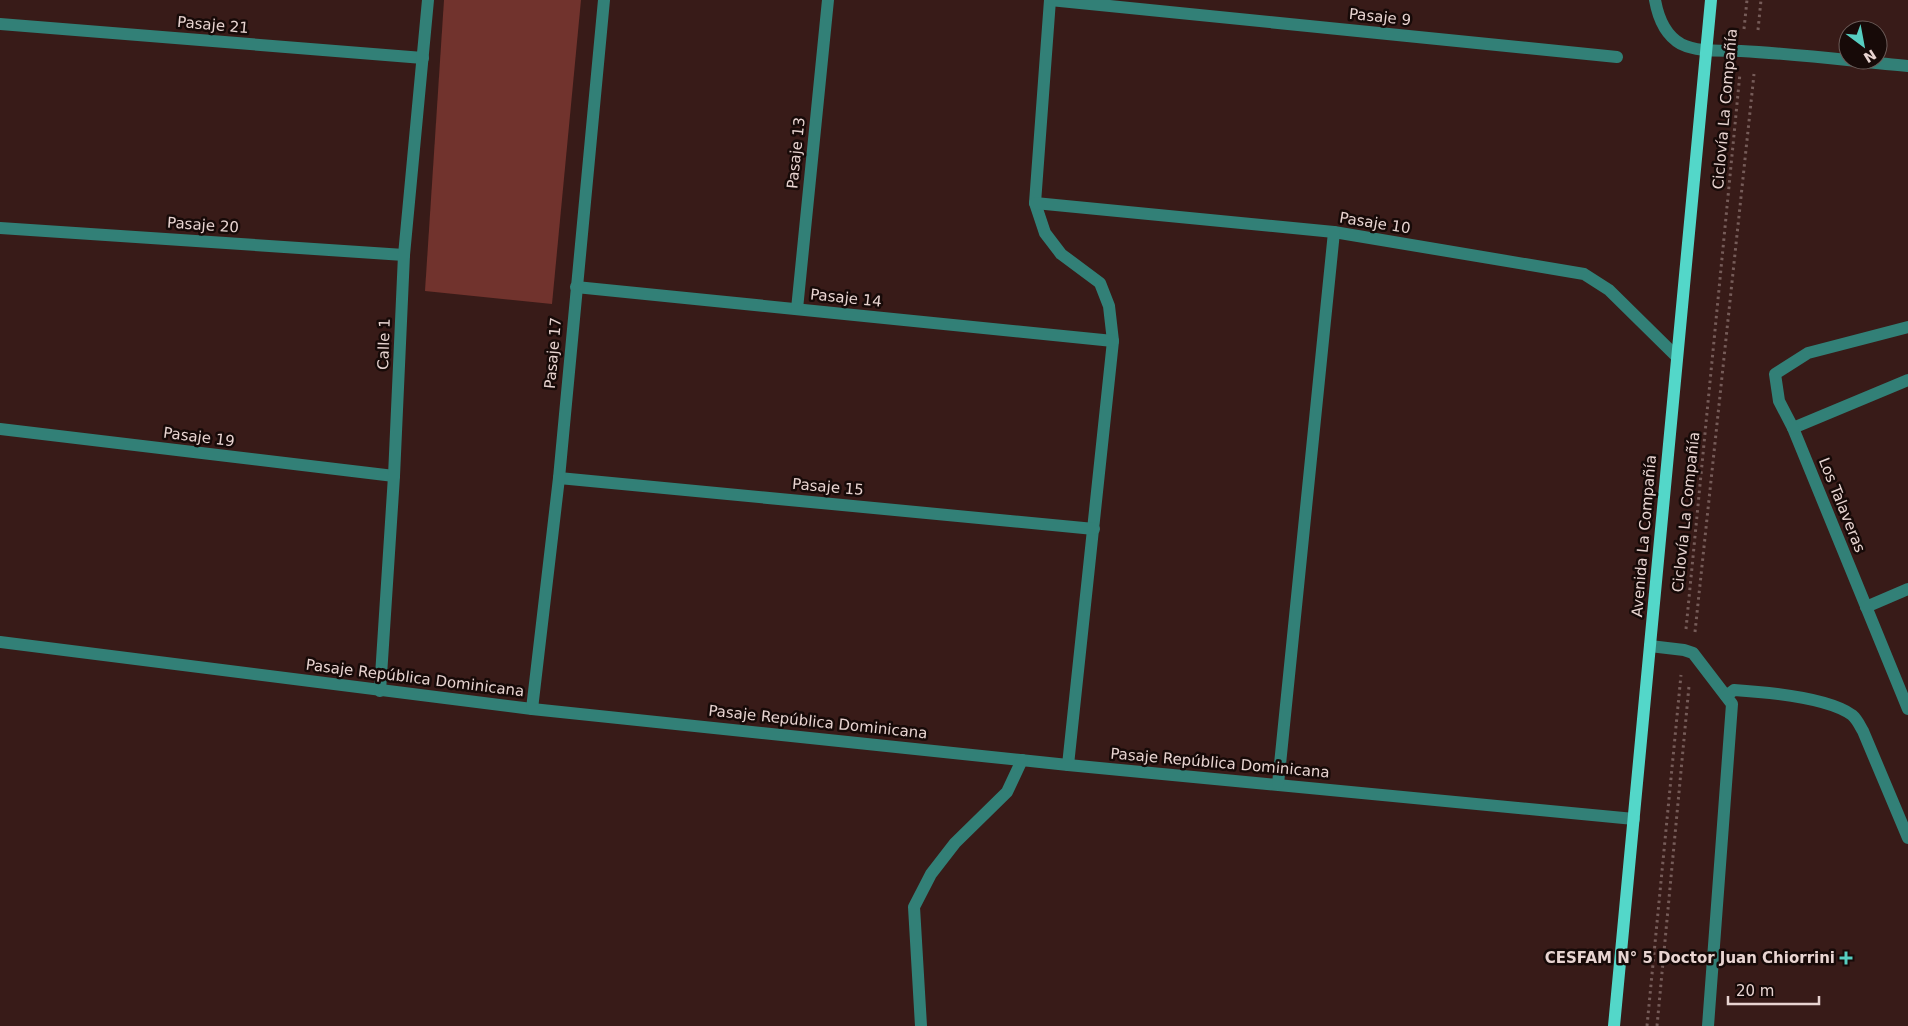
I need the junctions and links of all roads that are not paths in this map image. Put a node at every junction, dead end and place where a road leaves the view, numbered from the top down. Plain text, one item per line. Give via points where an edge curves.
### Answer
1 (428, 0) edge
2 (604, 0) edge
3 (828, 0) edge
4 (1050, 0) edge
5 (1655, 0) edge
6 (1711, 0) edge
7 (0, 24) edge
8 (1706, 50) junction
9 (1617, 57) dead end
10 (423, 58) junction
11 (1908, 66) edge
12 (1035, 203) junction
13 (0, 228) edge
14 (1334, 232) junction
15 (404, 255) junction
16 (576, 287) junction
17 (797, 309) junction
18 (1908, 327) edge
19 (1113, 341) junction
20 (1677, 357) junction
21 (1908, 380) edge
22 (1793, 428) junction
23 (0, 429) edge
24 (394, 476) junction
25 (559, 478) junction
26 (1094, 529) junction
27 (1908, 589) edge
28 (1866, 607) junction
29 (0, 642) edge
30 (1650, 646) junction
31 (380, 690) junction
32 (1726, 696) junction
33 (532, 709) junction
34 (1908, 709) edge
35 (1022, 760) junction
36 (1068, 765) junction
37 (1278, 784) junction
38 (1634, 819) junction
39 (1908, 838) edge
40 (922, 1026) edge
41 (1614, 1026) edge
42 (1708, 1026) edge

1 - 10 street, Calle 1
2 - 16 street, Pasaje 17
3 - 17 street, Pasaje 13
4 - 9 street, Pasaje 9
4 - 12 street
5 - 8 street via 1665,30 1682,44
6 - 8 main road, Avenida La Compañía
7 - 10 street, Pasaje 21
8 - 11 street
8 - 20 main road, Avenida La Compañía
10 - 15 street, Calle 1
12 - 14 street, Pasaje 10
12 - 19 street via 1045,233 1061,254 1100,283 1109,306
13 - 15 street, Pasaje 20
14 - 20 street, Pasaje 10 via 1584,274 1609,290
14 - 37 street
15 - 24 street, Calle 1
16 - 17 street, Pasaje 14
16 - 25 street, Pasaje 17
17 - 19 street, Pasaje 14
18 - 22 street, Los Talaveras via 1808,352 1775,374 1780,401
19 - 26 street
20 - 30 main road, Avenida La Compañía
21 - 22 street
22 - 28 street, Los Talaveras
23 - 24 street, Pasaje 19
24 - 31 street, Calle 1
25 - 26 street, Pasaje 15
25 - 33 street, Pasaje 17
26 - 36 street
27 - 28 street
28 - 34 street, Los Talaveras
29 - 31 street, Pasaje República Dominicana
30 - 32 street via 1688,651
30 - 38 main road, Avenida La Compañía
31 - 33 street, Pasaje República Dominicana
32 - 39 street via 1734,690 1770,692 1836,706 1854,716
32 - 42 street via 1732,704
33 - 35 street, Pasaje República Dominicana
35 - 36 street, Pasaje República Dominicana
35 - 40 street via 1007,792 955,843 930,874 914,906
36 - 37 street, Pasaje República Dominicana
37 - 38 street, Pasaje República Dominicana
38 - 41 main road, Avenida La Compañía

